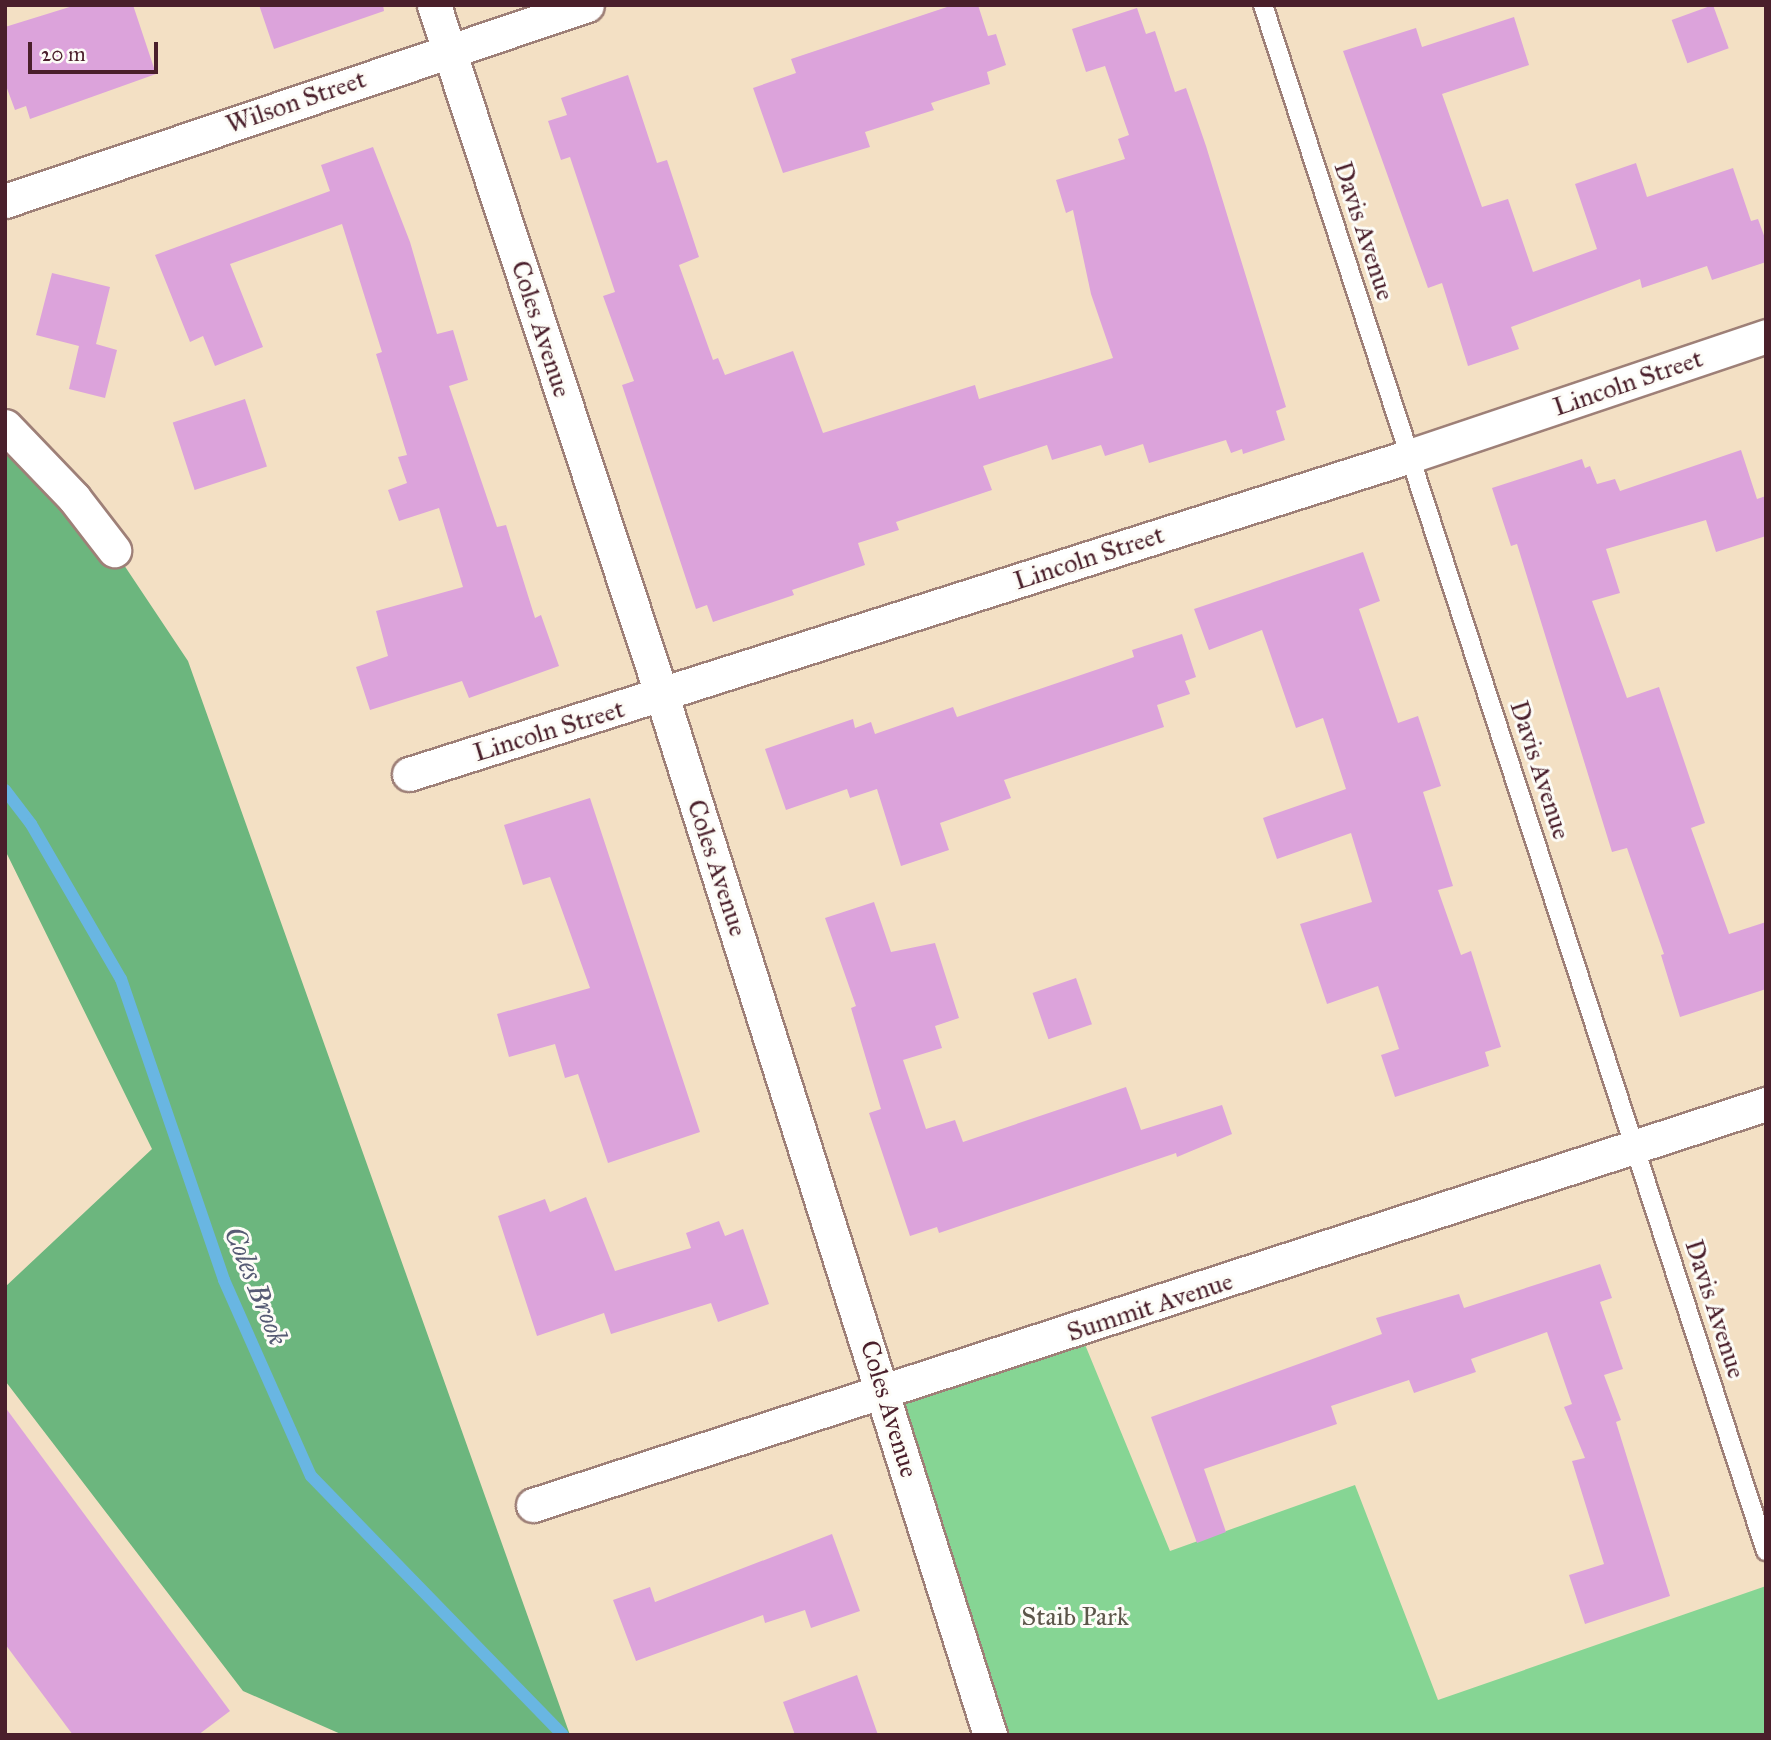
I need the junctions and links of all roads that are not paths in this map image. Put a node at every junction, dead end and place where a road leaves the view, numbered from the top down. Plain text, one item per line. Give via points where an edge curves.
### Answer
1 (434, 5) edge
2 (587, 5) edge
3 (1263, 5) edge
4 (449, 50) junction
5 (5, 201) edge
6 (1766, 336) edge
7 (5, 426) edge
8 (1410, 456) junction
9 (114, 550) dead end
10 (662, 696) junction
11 (409, 774) dead end
12 (1766, 1104) edge
13 (1635, 1147) junction
14 (884, 1390) junction
15 (533, 1504) dead end
16 (1766, 1551) edge
17 (990, 1735) edge

1 - 4 street, Coles Avenue
2 - 4 street, Wilson Street
3 - 8 lane, Davis Avenue
4 - 5 street, Wilson Street
4 - 10 street, Coles Avenue
6 - 8 street, Lincoln Street
7 - 9 street via 75,498
8 - 10 street, Lincoln Street
8 - 13 lane, Davis Avenue
10 - 11 street, Lincoln Street
10 - 14 street, Coles Avenue
12 - 13 street, Summit Avenue
13 - 14 street, Summit Avenue
13 - 16 lane, Davis Avenue
14 - 15 street, Summit Avenue
14 - 17 street, Coles Avenue

